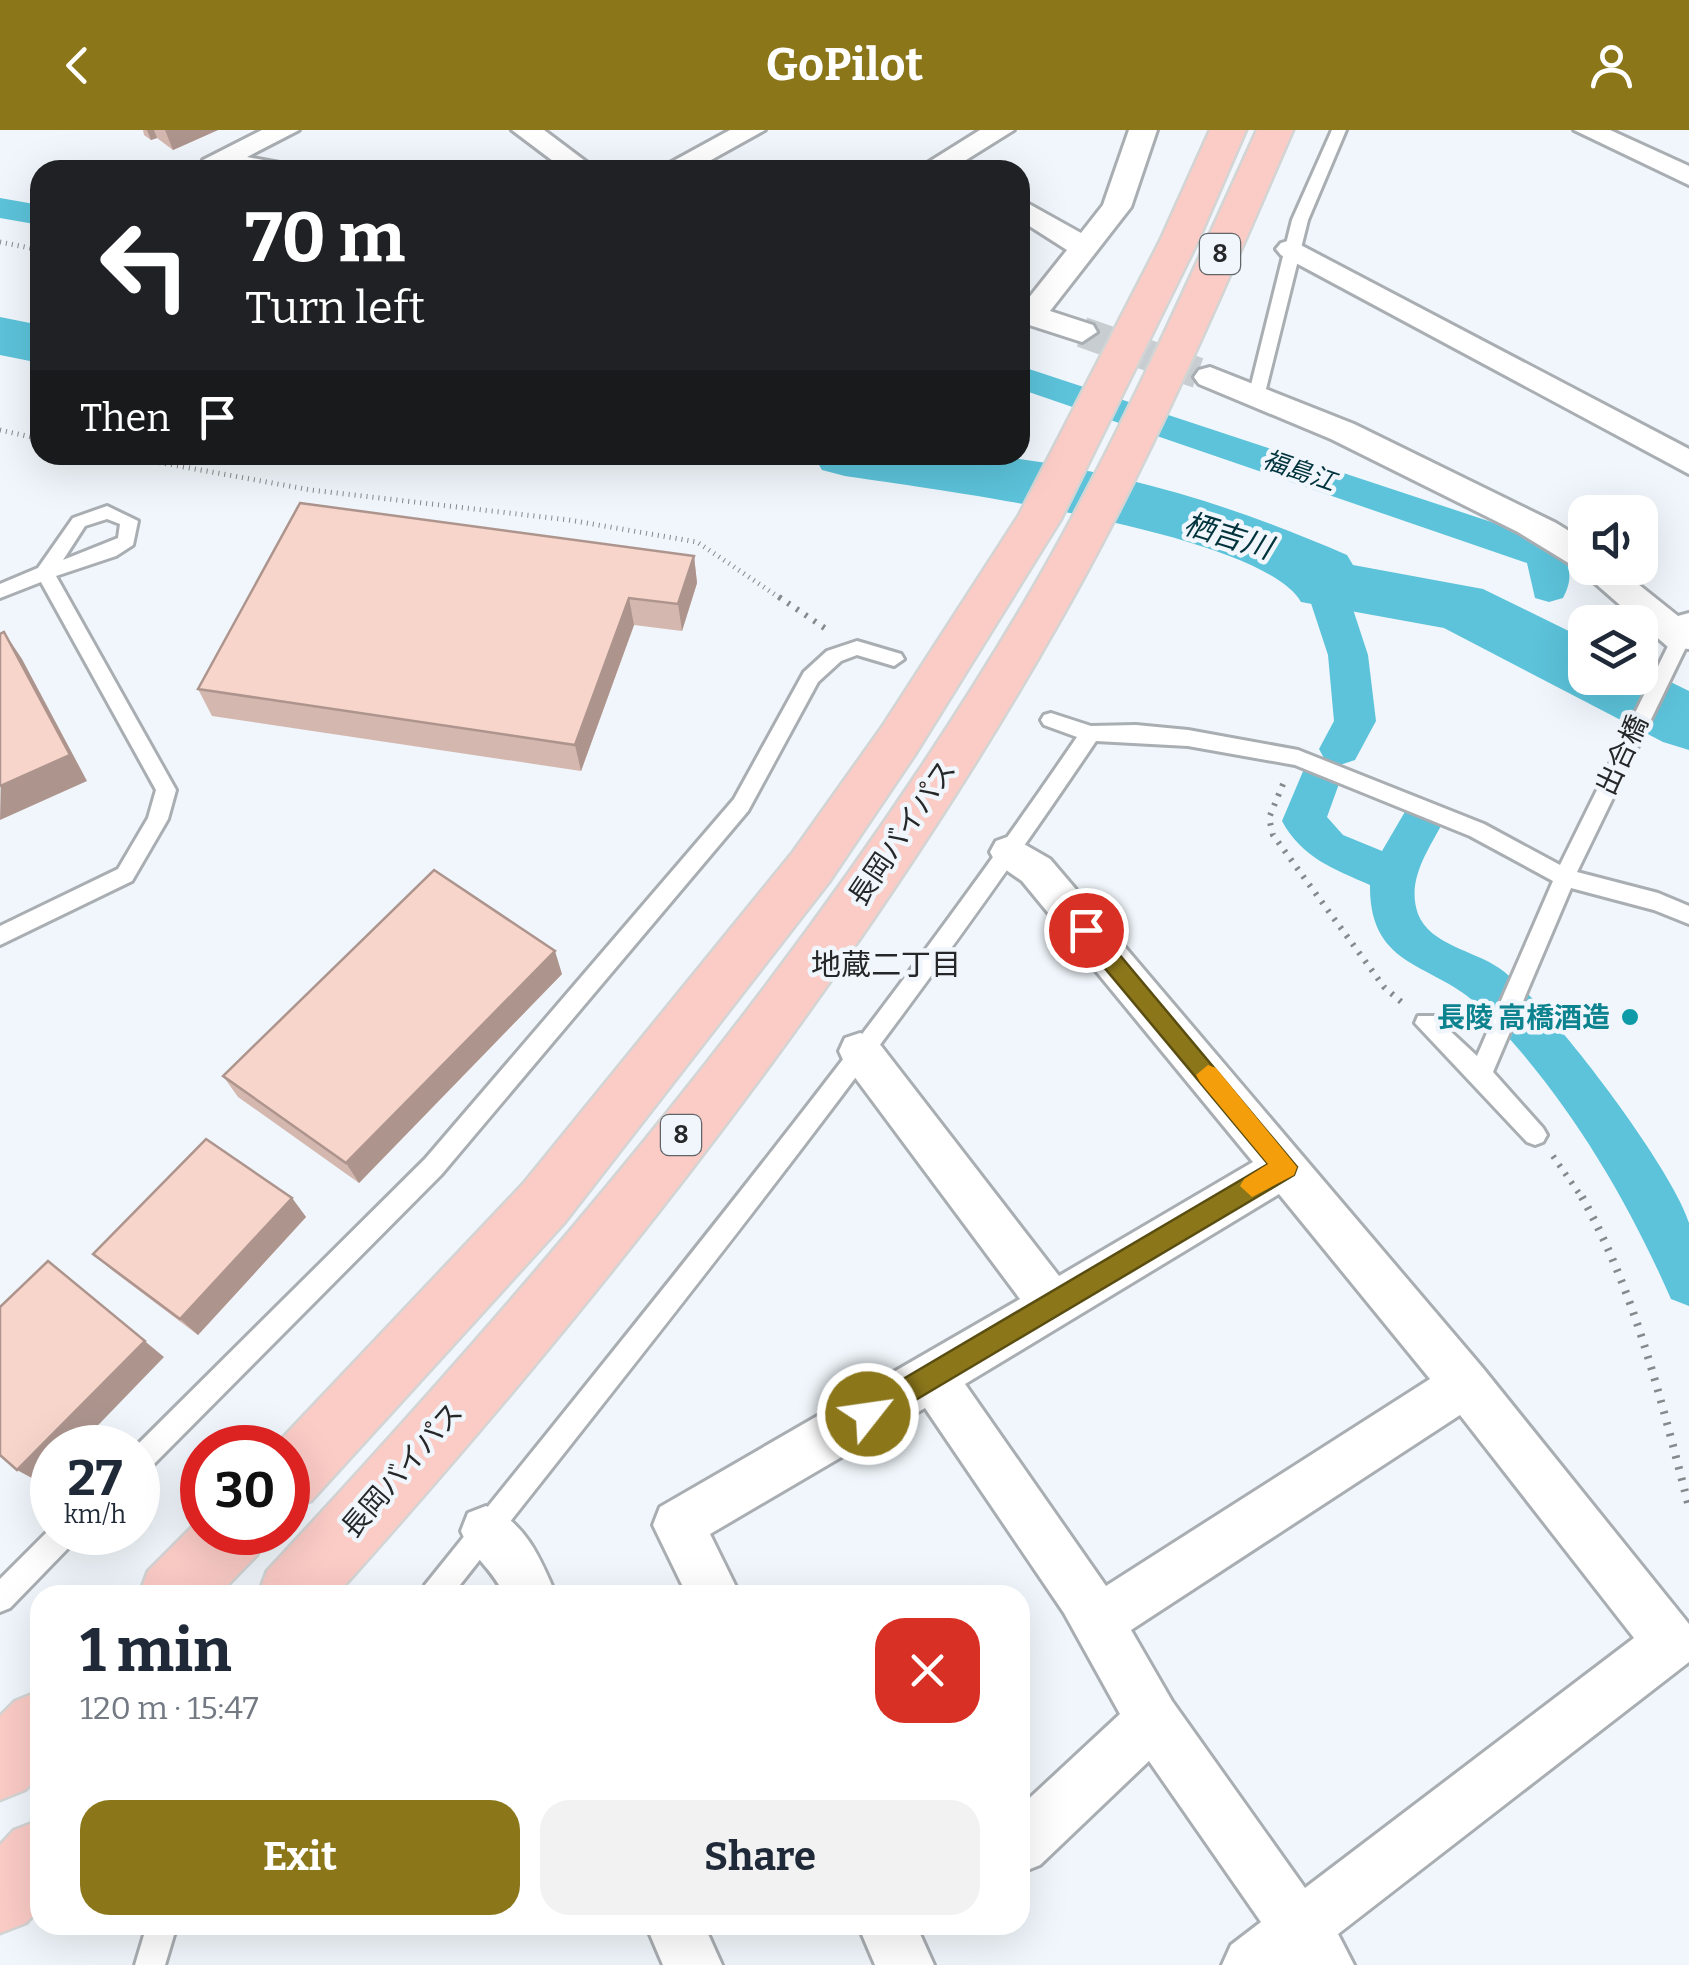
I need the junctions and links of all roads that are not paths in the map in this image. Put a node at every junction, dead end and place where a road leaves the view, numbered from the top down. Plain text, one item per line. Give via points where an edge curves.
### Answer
1 (284, 130) edge
2 (526, 130) edge
3 (751, 130) edge
4 (1000, 130) edge
5 (1143, 130) edge
6 (1228, 130) edge
7 (1275, 130) edge
8 (1339, 130) edge
9 (1588, 130) edge
10 (217, 160) edge
11 (569, 160) edge
12 (690, 160) edge
13 (956, 160) edge
14 (1689, 176) edge
15 (1030, 214) edge
16 (1083, 246) junction
17 (1292, 249) junction
18 (1030, 308) edge
19 (1030, 314) edge
20 (1082, 332) tunnel mouth
21 (1210, 377) tunnel mouth
22 (1257, 393) junction
23 (1689, 464) edge
24 (1568, 548) edge
25 (1616, 585) edge
26 (0, 591) edge
27 (1001, 630) junction
28 (1680, 639) edge
29 (894, 659) dead end
30 (1051, 720) dead end
31 (1090, 734) junction
32 (1010, 852) junction
33 (1566, 878) junction
34 (1689, 915) edge
35 (0, 936) edge
36 (1426, 1023) road end
37 (860, 1052) junction
38 (1485, 1066) junction
39 (1535, 1134) road end
40 (1285, 1167) junction
41 (1052, 1304) junction
42 (932, 1377) junction
43 (1465, 1384) junction
44 (160, 1440) edge
45 (310, 1454) edge
46 (486, 1531) junction
47 (43, 1555) edge
48 (211, 1555) edge
49 (182, 1585) edge
50 (299, 1585) edge
51 (443, 1585) edge
52 (526, 1585) edge
53 (709, 1585) edge
54 (0, 1598) edge
55 (1098, 1621) junction
56 (1153, 1720) junction
57 (30, 1736) edge
58 (0, 1765) edge
59 (1030, 1835) edge
60 (30, 1866) edge
61 (0, 1896) edge
62 (159, 1935) edge
63 (679, 1935) edge
64 (891, 1935) edge
65 (1312, 1946) edge
66 (150, 1965) edge
67 (693, 1965) edge
68 (905, 1965) edge
69 (1251, 1965) edge

1 - 10 street
2 - 11 street
3 - 12 street
4 - 13 street
5 - 16 street via 1117,206
6 - 27 highway, 長岡バイパス / 8 via 1039,519
7 - 27 highway, 長岡バイパス / 8 via 1166,378 1090,527
8 - 17 lane
9 - 14 street
15 - 16 street
16 - 18 street
17 - 22 lane
17 - 23 street
19 - 20 street
21 - 22 street
22 - 24 street via 1382,448
25 - 28 street
26 - 35 lane via 46,572 166,790 158,820 126,875
27 - 45 highway, 長岡バイパス / 8 via 544,1203
27 - 50 highway, 長岡バイパス / 8 via 858,901 511,1347
28 - 33 lane, 出合橋
29 - 44 lane via 857,648 834,656 811,677 741,805 433,1167
30 - 31 lane
31 - 32 lane
31 - 33 lane via 1136,732 1298,758 1478,830
32 - 37 lane
32 - 40 street via 1036,870
33 - 34 lane
33 - 38 lane, 出合橋
36 - 38 lane
37 - 41 street
37 - 46 lane
38 - 39 lane
40 - 41 street
40 - 43 street
41 - 42 street
42 - 53 street via 678,1525
42 - 55 street
43 - 55 street
43 - 65 street via 1671,1643
46 - 51 lane
46 - 52 street via 517,1564
47 - 54 lane
48 - 49 highway
55 - 56 street
56 - 59 street
56 - 65 street
57 - 58 highway
60 - 61 highway
62 - 66 lane
63 - 67 street
64 - 68 street
65 - 69 street

